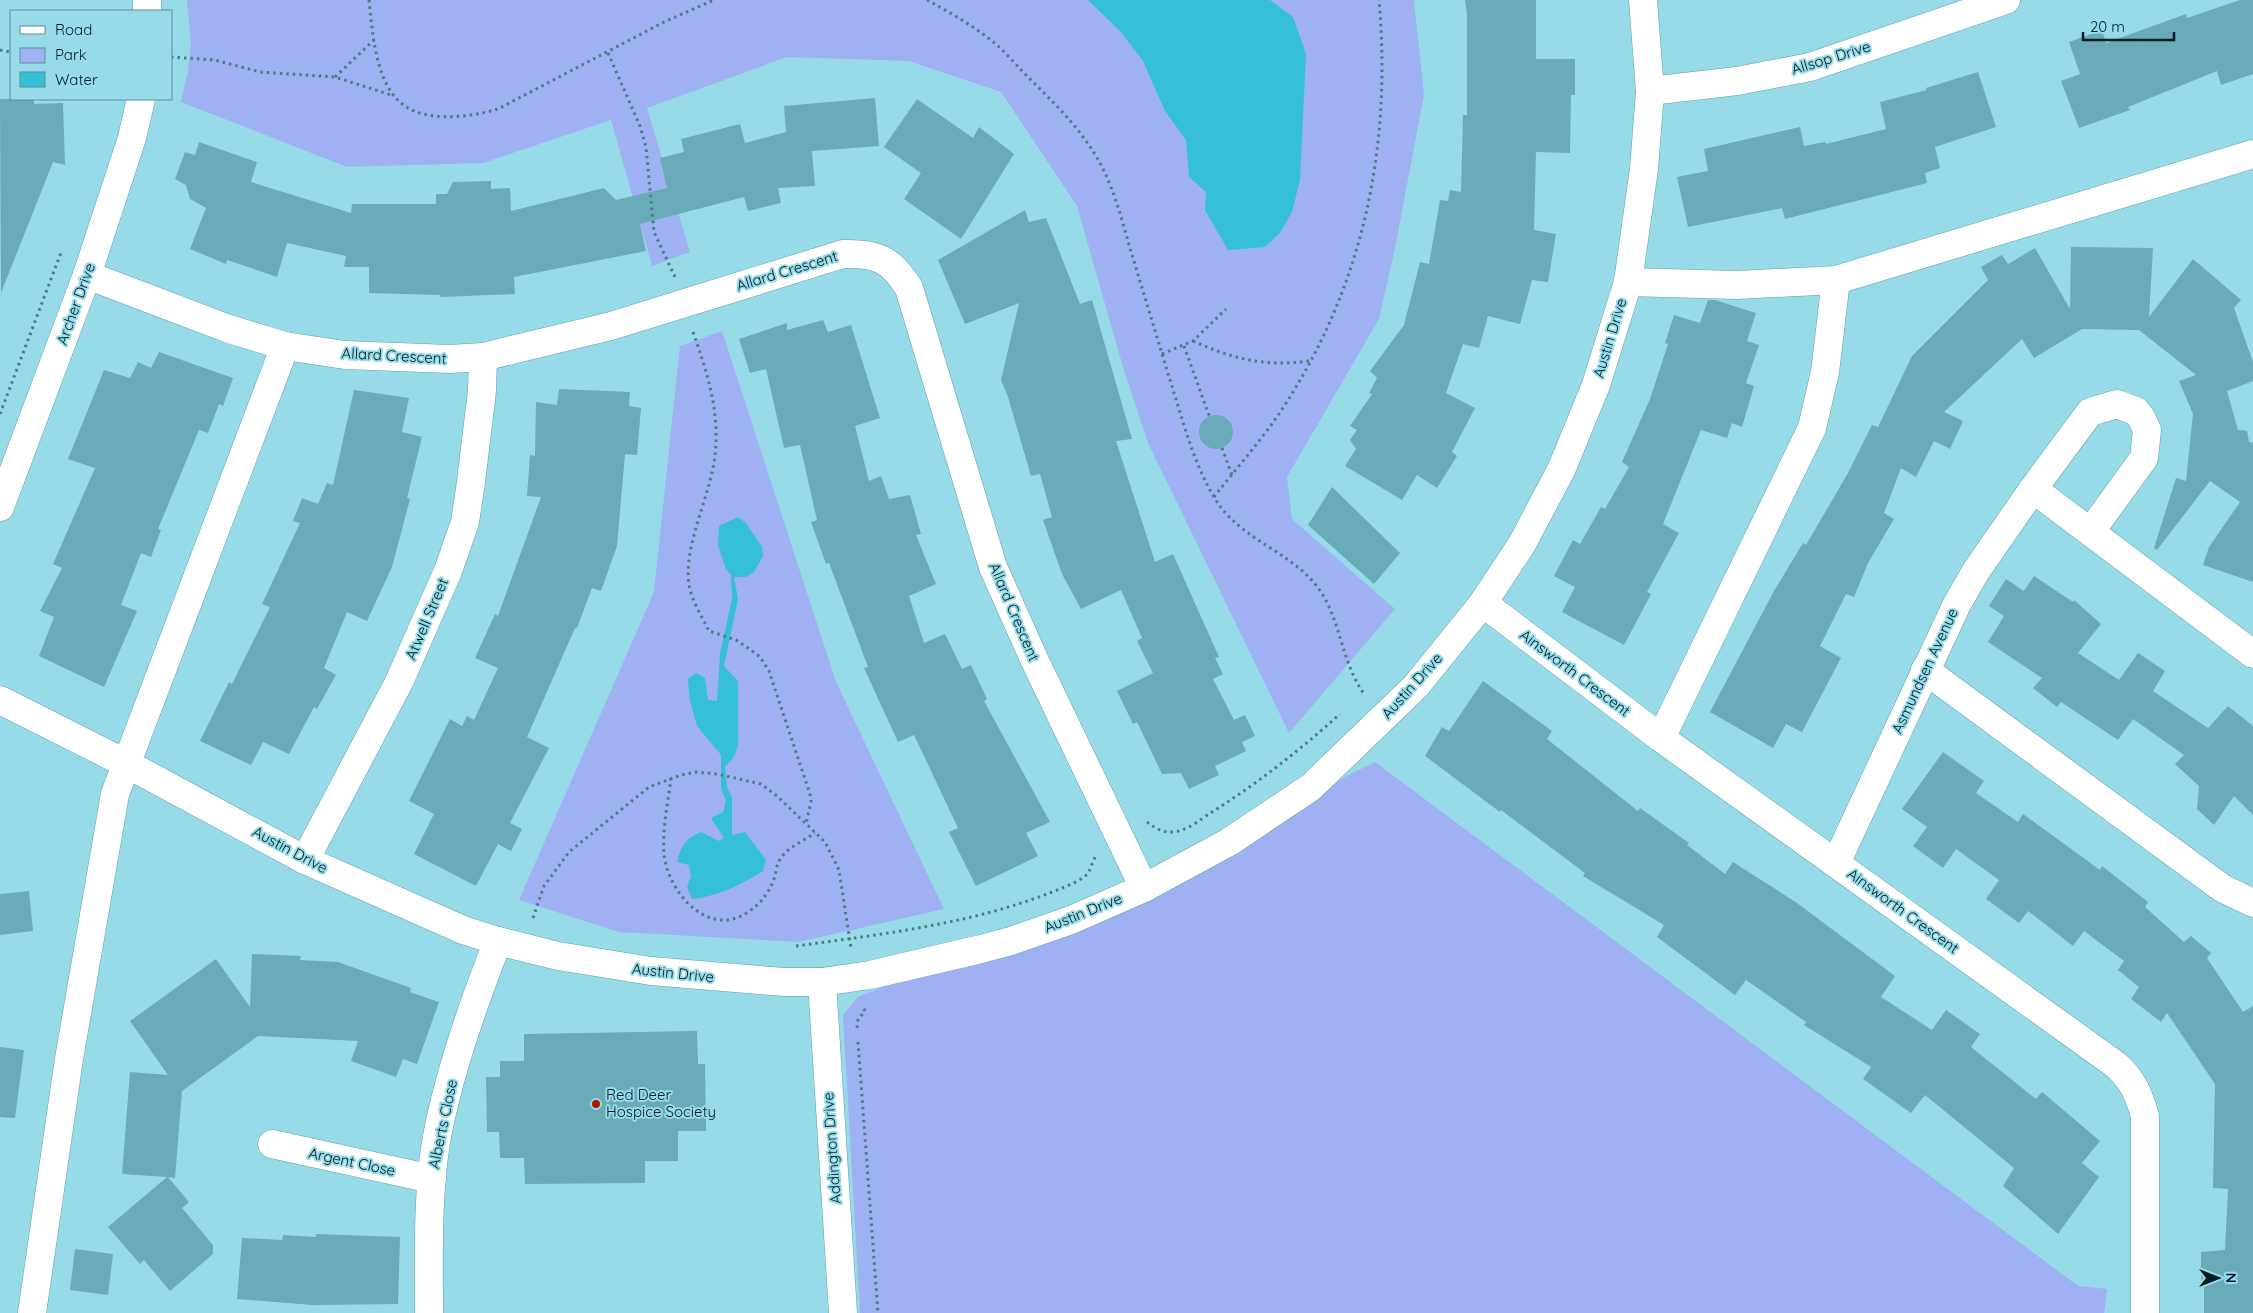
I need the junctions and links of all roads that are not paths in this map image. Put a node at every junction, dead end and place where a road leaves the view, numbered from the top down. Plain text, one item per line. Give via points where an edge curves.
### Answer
1 (1644, 0) edge
2 (2006, 0) edge
3 (1650, 91) junction
4 (141, 100) edge
5 (2253, 154) edge
6 (87, 275) junction
7 (1836, 280) junction
8 (1628, 282) junction
9 (285, 346) junction
10 (483, 357) junction
11 (2033, 489) junction
12 (0, 507) edge
13 (2092, 531) junction
14 (1483, 603) junction
15 (2253, 654) edge
16 (1925, 670) junction
17 (0, 700) edge
18 (1661, 738) junction
19 (127, 764) junction
20 (305, 860) junction
21 (1836, 863) junction
22 (1144, 888) junction
23 (2253, 903) edge
24 (498, 942) junction
25 (822, 982) junction
26 (272, 1144) dead end
27 (432, 1179) junction
28 (32, 1313) edge
29 (429, 1313) edge
30 (843, 1313) edge
31 (2145, 1313) edge

1 - 3 street, Austin Drive
2 - 3 street, Allsop Drive via 1810,67 1737,81
3 - 8 street, Austin Drive via 1644,169
4 - 6 street, Archer Drive via 132,138
5 - 7 street
6 - 9 street, Allard Crescent via 229,329
6 - 12 street, Archer Drive
7 - 8 street via 1737,285
7 - 18 street via 1825,372 1812,428
8 - 14 street, Austin Drive via 1596,385 1562,468 1522,544
9 - 10 street, Allard Crescent via 393,358
9 - 19 street
10 - 20 street, Atwell Street via 471,482 464,522 448,571 399,682
10 - 22 street, Allard Crescent via 611,326 843,254 865,253 898,270 909,288 993,567
11 - 13 street
11 - 13 street, Asmundsen Avenue via 2090,412 2117,404 2136,412 2147,430 2144,458
11 - 16 street, Asmundsen Avenue via 1976,571
13 - 15 street
14 - 18 street, Ainsworth Crescent
14 - 22 street, Austin Drive via 1416,686 1310,787 1229,842
16 - 21 street, Asmundsen Avenue
16 - 23 street via 2222,888
17 - 19 street, Austin Drive
18 - 21 street, Ainsworth Crescent
19 - 20 street, Austin Drive
19 - 28 street via 113,804 69,1059
20 - 24 street, Austin Drive via 398,903
21 - 31 street, Ainsworth Crescent via 2129,1076 2137,1088 2145,1116
22 - 25 street, Austin Drive via 1072,920 1011,941 870,975
24 - 25 street, Austin Drive via 558,956 651,971
24 - 27 street, Alberts Close via 481,986 445,1105 436,1141
25 - 30 street, Addington Drive
26 - 27 street, Argent Close
27 - 29 street, Alberts Close

